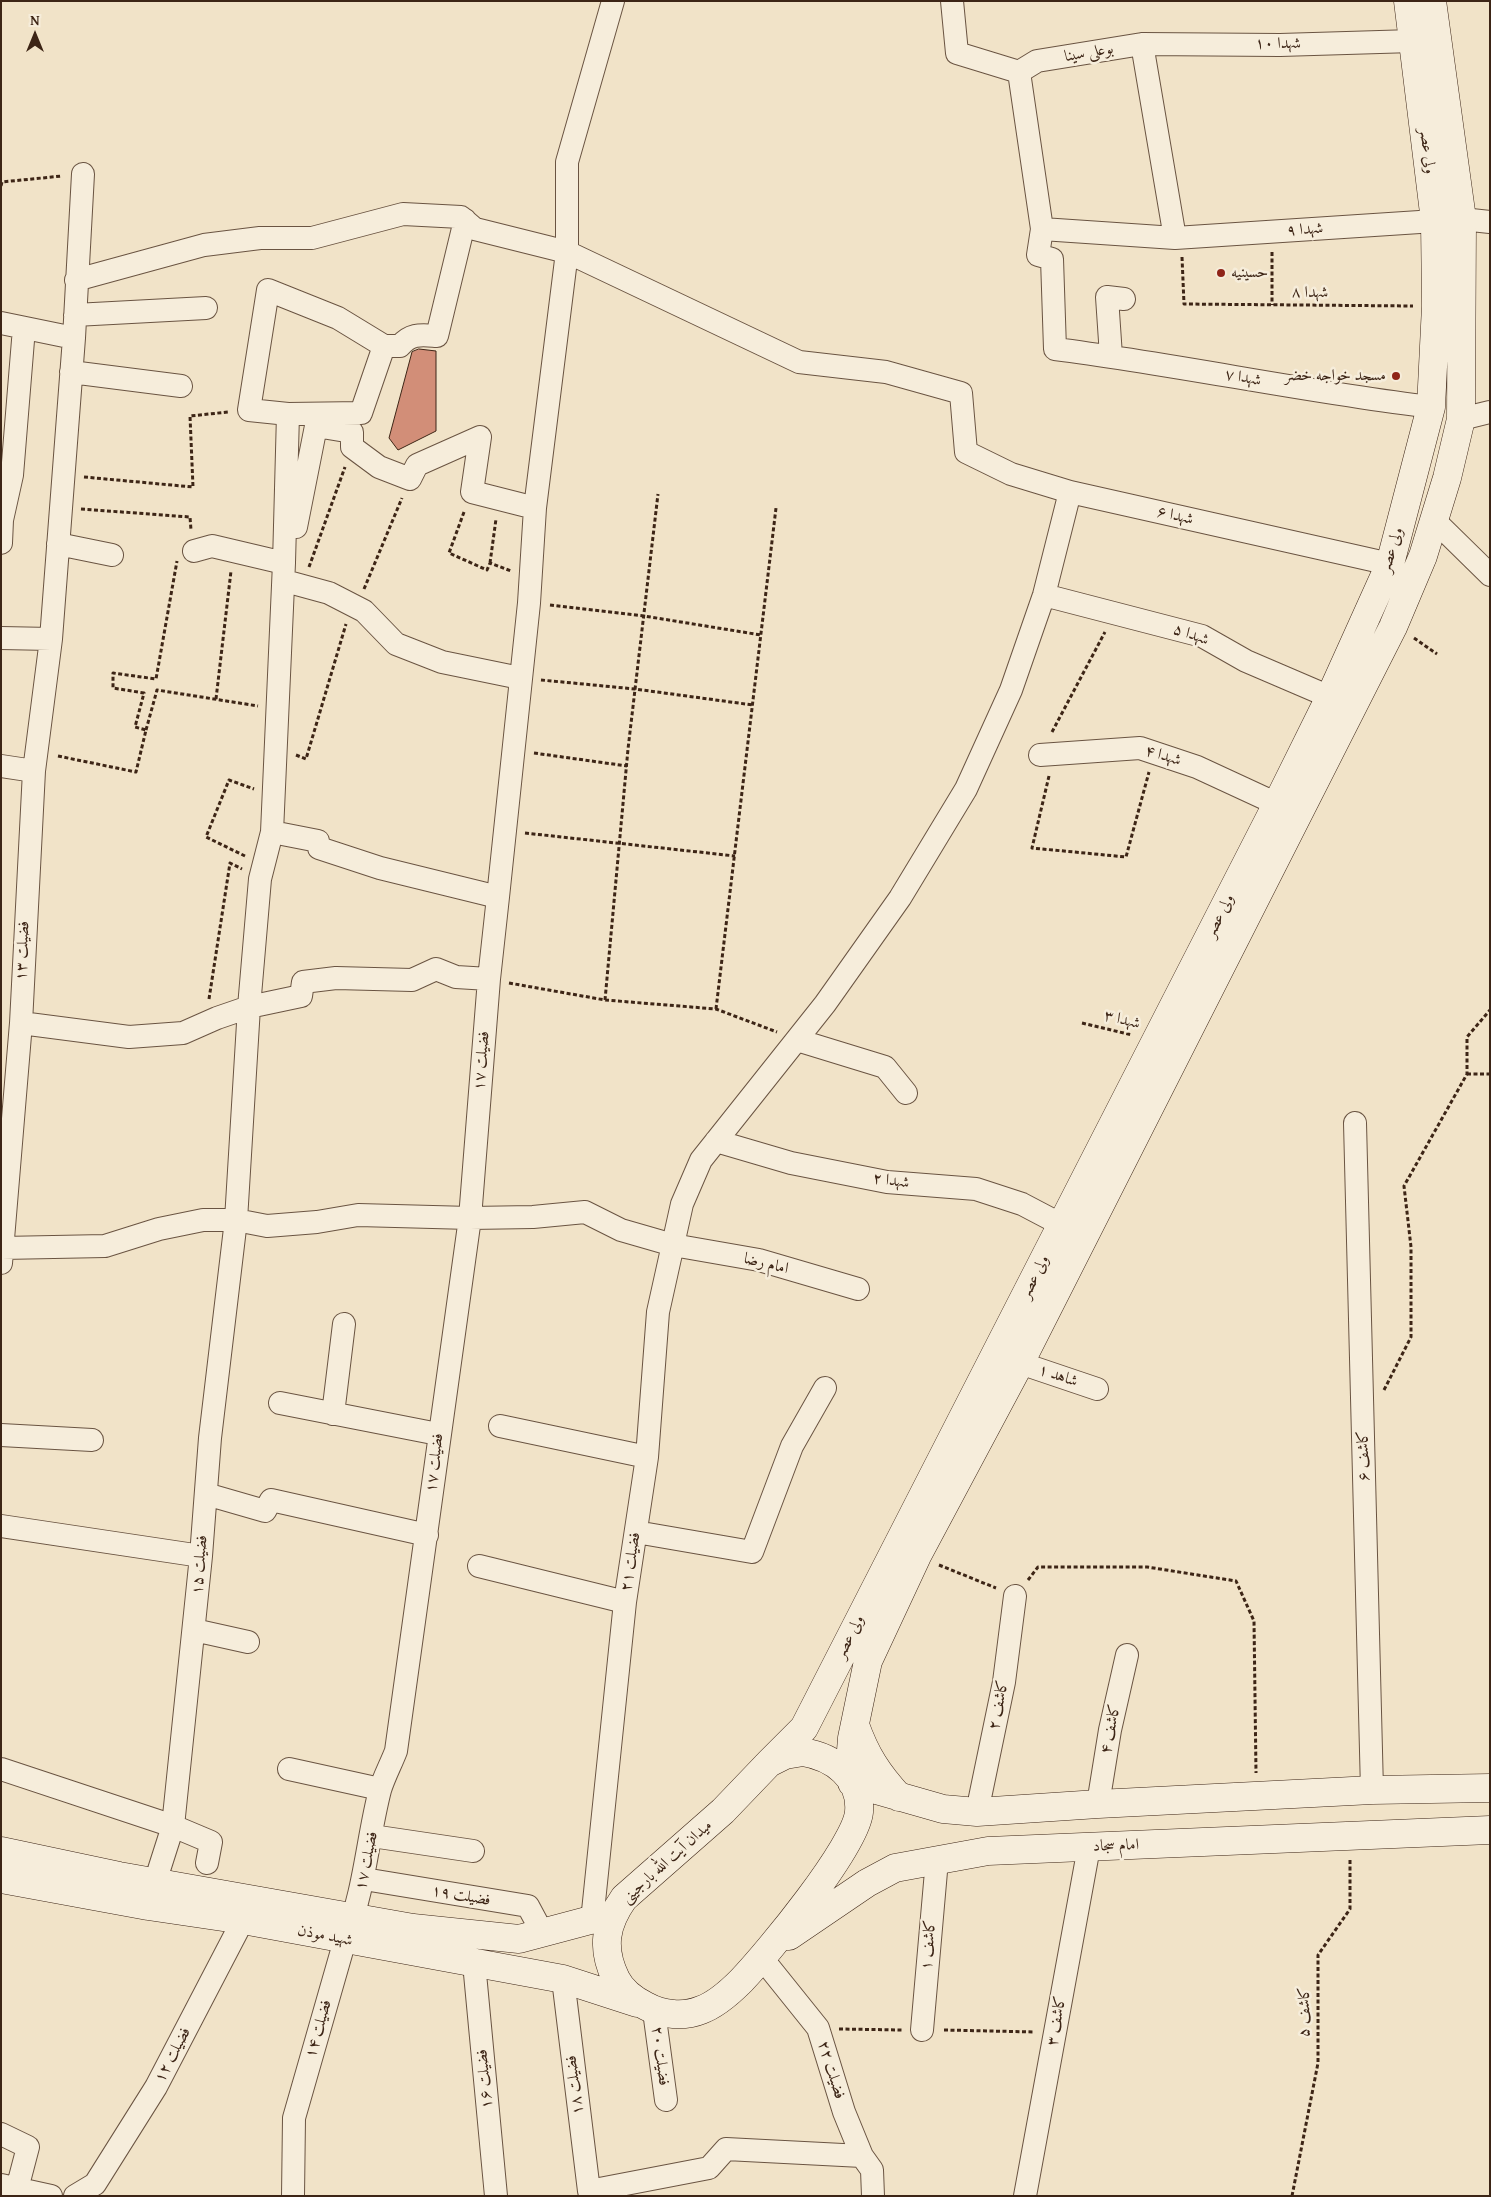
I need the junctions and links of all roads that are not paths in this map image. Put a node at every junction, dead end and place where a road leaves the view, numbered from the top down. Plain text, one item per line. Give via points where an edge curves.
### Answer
1 (613, 1) edge
2 (952, 1) edge
3 (1408, 1) edge
4 (1432, 1) edge
5 (1425, 40) junction
6 (1142, 44) junction
7 (1028, 67) junction
8 (83, 174) road end
9 (1462, 218) junction
10 (465, 220) junction
11 (1435, 221) junction
12 (1490, 222) edge
13 (1042, 229) junction
14 (1179, 243) junction
15 (567, 252) junction
16 (76, 280) junction
17 (1124, 299) dead end
18 (206, 308) dead end
19 (76, 315) junction
20 (1, 324) edge
21 (24, 328) junction
22 (74, 338) junction
23 (384, 346) junction
24 (1111, 356) junction
25 (71, 372) junction
26 (181, 386) dead end
27 (1431, 407) junction
28 (1490, 412) edge
29 (288, 414) junction
30 (1461, 419) junction
31 (1070, 492) junction
32 (535, 508) junction
33 (1434, 520) junction
34 (1, 543) edge
35 (58, 544) junction
36 (194, 551) road end
37 (112, 554) dead end
38 (1390, 564) junction
39 (1490, 575) edge
40 (289, 580) junction
41 (1044, 595) junction
42 (1, 638) edge
43 (51, 639) junction
44 (520, 678) junction
45 (1330, 696) junction
46 (1047, 754) road end
47 (36, 761) junction
48 (1, 766) edge
49 (1277, 804) junction
50 (272, 832) junction
51 (498, 897) junction
52 (489, 979) junction
53 (248, 1007) junction
54 (21, 1023) junction
55 (797, 1040) junction
56 (906, 1094) dead end
57 (1355, 1123) dead end
58 (716, 1141) junction
59 (470, 1218) junction
60 (236, 1220) junction
61 (1073, 1230) junction
62 (673, 1245) junction
63 (2, 1256) edge
64 (858, 1289) dead end
65 (344, 1324) dead end
66 (1020, 1363) junction
67 (825, 1388) dead end
68 (1097, 1389) dead end
69 (280, 1404) dead end
70 (333, 1414) junction
71 (500, 1426) dead end
72 (438, 1434) junction
73 (1, 1435) edge
74 (92, 1440) dead end
75 (647, 1457) junction
76 (206, 1494) junction
77 (1, 1526) edge
78 (636, 1532) junction
79 (427, 1535) junction
80 (201, 1556) junction
81 (479, 1566) dead end
82 (1015, 1596) road end
83 (625, 1602) junction
84 (194, 1630) junction
85 (248, 1642) dead end
86 (1127, 1655) dead end
87 (855, 1724) junction
88 (769, 1763) junction
89 (1, 1769) edge
90 (289, 1769) dead end
91 (851, 1780) junction
92 (1490, 1788) edge
93 (380, 1789) junction
94 (1372, 1790) junction
95 (1286, 1796) junction
96 (899, 1797) junction
97 (1098, 1804) junction
98 (977, 1812) junction
99 (173, 1826) junction
100 (1490, 1830) edge
101 (372, 1836) junction
102 (1289, 1838) junction
103 (1089, 1847) junction
104 (1, 1851) edge
105 (473, 1851) dead end
106 (937, 1860) junction
107 (207, 1863) dead end
108 (1, 1879) edge
109 (364, 1879) junction
110 (151, 1894) junction
111 (247, 1910) junction
112 (603, 1917) junction
113 (349, 1929) junction
114 (544, 1934) junction
115 (764, 1954) junction
116 (474, 1963) junction
117 (563, 1979) junction
118 (650, 2009) junction
119 (922, 2030) dead end
120 (666, 2100) dead end
121 (1, 2134) edge
122 (862, 2156) junction
123 (9, 2187) edge
124 (51, 2196) edge
125 (75, 2196) edge
126 (293, 2196) edge
127 (496, 2196) edge
128 (873, 2196) edge
129 (1025, 2196) edge

1 - 15 street, فضیلت ۱۷ via 567,162
2 - 7 street via 957,53
3 - 5 main road, ولی عصر
4 - 5 main road, ولی عصر
5 - 6 street, شهدا ۱۰ via 1280,45
5 - 9 main road, ولی عصر
5 - 11 main road, ولی عصر
6 - 7 street, بوعلی سینا
6 - 14 street
7 - 13 street
8 - 16 street, فضیلت ۱۳
9 - 12 street
9 - 30 main road, ولی عصر
10 - 15 street via 475,230
10 - 16 street via 461,217 403,214 312,238 260,238 204,245
10 - 23 street via 437,336 416,334 400,346
11 - 14 street, شهدا ۹
11 - 27 main road, ولی عصر via 1436,306
13 - 14 street, شهدا ۹
13 - 24 street, شهدا ۷ via 1038,255 1052,258 1055,349
15 - 31 street, شهدا ۶ via 798,362 886,372 960,393 966,452 1011,474
15 - 32 street, فضیلت ۱۷
16 - 19 street, فضیلت ۱۳
17 - 24 street via 1107,297
18 - 19 street
19 - 22 street, فضیلت ۱۳
20 - 21 street
21 - 22 street
21 - 34 street via 12,475 2,520
22 - 25 street, فضیلت ۱۳
23 - 29 street via 361,413
23 - 29 street via 338,318 268,290 249,410
24 - 27 street, شهدا ۷ via 1357,398
25 - 26 street
25 - 35 street, فضیلت ۱۳
27 - 38 main road, ولی عصر
28 - 30 street
29 - 40 street
30 - 33 main road, ولی عصر
31 - 38 street, شهدا ۶
31 - 41 street, فضیلت ۲۱
32 - 40 street via 472,492 480,437 417,465 410,479 379,467 352,448 352,432 316,426
32 - 44 street, فضیلت ۱۷
33 - 39 street
33 - 61 main road, ولی عصر via 1423,556 1393,627
35 - 37 street
35 - 43 street, فضیلت ۱۳
36 - 40 street via 212,546 234,550
38 - 45 main road, ولی عصر
40 - 44 street via 329,592 364,611 396,644 442,662
40 - 50 street, فضیلت ۱۵
41 - 45 street, شهدا ۵ via 1202,636 1246,661
41 - 55 street, فضیلت ۲۱ via 1011,690 966,789 900,898
42 - 43 street
43 - 47 street, فضیلت ۱۳
44 - 51 street, فضیلت ۱۷
45 - 49 main road, ولی عصر
46 - 49 street, شهدا ۴ via 1140,748 1197,767
47 - 48 street
47 - 54 street, فضیلت ۱۳
49 - 61 main road, ولی عصر via 1157,1041
50 - 51 street via 318,841 319,848 380,868
50 - 53 street, فضیلت ۱۵ via 262,872
51 - 52 street, فضیلت ۱۷
52 - 53 street via 456,977 436,969 412,980 336,978 303,982 301,996
52 - 59 street, فضیلت ۱۷
53 - 54 street via 183,1033 129,1037
53 - 60 street, فضیلت ۱۵
54 - 63 street, فضیلت ۱۳
55 - 56 street via 885,1067
55 - 58 street, فضیلت ۲۱
57 - 94 street, کاشف ۶
58 - 61 street, شهدا ۲ via 791,1163 887,1182 976,1189 1022,1204
58 - 62 street, فضیلت ۲۱ via 701,1160 682,1204
59 - 60 street, امام رضا via 358,1215 267,1226
59 - 62 street, امام رضا via 585,1212 621,1230
59 - 72 street, فضیلت ۱۷
60 - 63 street, امام رضا via 203,1220 159,1229 105,1246
60 - 76 street, فضیلت ۱۵
61 - 66 main road, ولی عصر
61 - 88 main road, ولی عصر via 804,1728
62 - 64 street, امام رضا via 759,1260
62 - 75 street, فضیلت ۲۱ via 658,1312
65 - 70 street
66 - 68 street, شاهد ۱
66 - 87 main road, ولی عصر via 918,1556 868,1661
67 - 78 street via 792,1446 752,1552
69 - 70 street
70 - 72 street
71 - 75 street
72 - 79 street, فضیلت ۱۷
73 - 74 street
75 - 78 street, فضیلت ۲۱
76 - 79 street via 265,1511 271,1500
76 - 80 street, فضیلت ۱۵
77 - 80 street
78 - 83 street, فضیلت ۲۱
79 - 93 street, فضیلت ۱۷ via 396,1751
80 - 84 street, فضیلت ۱۵
81 - 83 street
82 - 98 street, کاشف ۲ via 1004,1682
83 - 112 street, فضیلت ۲۱
84 - 85 street
84 - 99 street, فضیلت ۱۵
86 - 97 street, کاشف ۴
87 - 91 main road, ولی عصر
87 - 96 main road via 864,1751
88 - 91 main road, میدان آیت الله بارجینی via 785,1755 803,1752 821,1755 837,1764
88 - 112 main road, میدان آیت الله بارجینی via 723,1811
89 - 99 street
90 - 93 street
91 - 96 main road
91 - 115 main road via 860,1810 856,1828 812,1894
92 - 94 main road
93 - 101 street, فضیلت ۱۷
94 - 95 main road
95 - 97 main road
95 - 102 main road
96 - 98 main road via 943,1809
97 - 98 main road
99 - 107 street via 211,1842
99 - 110 street, فضیلت ۱۵
100 - 102 main road, امام سجاد
101 - 105 street
101 - 109 street, فضیلت ۱۷
102 - 103 main road, امام سجاد
103 - 106 main road, امام سجاد via 988,1851
103 - 129 street, کاشف ۳
104 - 110 main road, شهید موذن
106 - 115 main road, امام سجاد via 895,1868 867,1883
106 - 119 street, کاشف ۱
108 - 110 main road, شهید موذن
109 - 113 street, فضیلت ۱۷
109 - 114 street, فضیلت ۱۹ via 528,1906
110 - 111 main road, شهید موذن
111 - 113 main road, شهید موذن
111 - 125 street, فضیلت ۱۲ via 156,2087 95,2184
112 - 114 main road, شهید موذن
112 - 118 main road, میدان آیت الله بارجینی via 608,1960 617,1982 633,2000
113 - 114 main road, شهید موذن via 413,1928 519,1939
113 - 116 main road, شهید موذن
113 - 126 street, فضیلت ۱۴ via 294,2118
115 - 118 main road via 741,1982 701,2010 677,2014
115 - 122 street, فضیلت ۲۲ via 818,2028 844,2112
116 - 117 main road, شهید موذن
116 - 127 street, فضیلت ۱۶
117 - 118 main road, شهید موذن
117 - 122 street, فضیلت ۱۸ via 589,2191 709,2168 726,2149
118 - 120 street, فضیلت ۲۰
121 - 123 street via 28,2147
122 - 128 street, فضیلت ۲۲ via 872,2170
123 - 124 street

